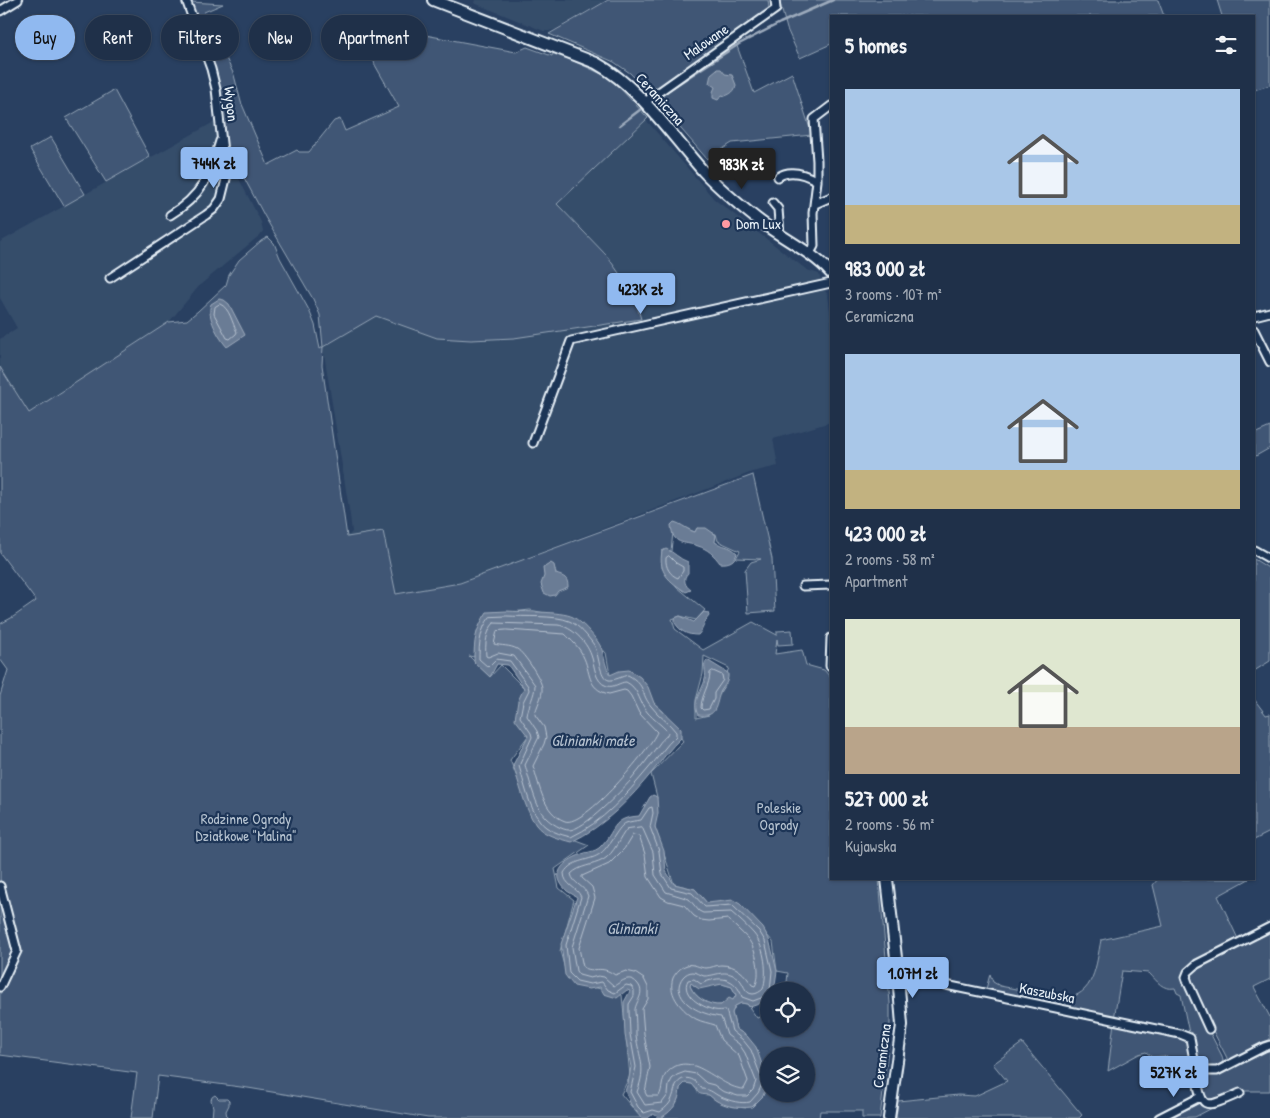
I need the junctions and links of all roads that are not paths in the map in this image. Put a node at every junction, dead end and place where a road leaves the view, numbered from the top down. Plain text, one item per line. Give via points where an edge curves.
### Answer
1 (18, 0) edge
2 (186, 0) edge
3 (433, 0) edge
4 (775, 0) edge
5 (0, 11) edge
6 (646, 105) junction
7 (830, 107) edge
8 (221, 137) junction
9 (778, 177) dead end
10 (817, 180) junction
11 (830, 197) edge
12 (773, 203) dead end
13 (815, 204) junction
14 (170, 215) dead end
15 (780, 235) junction
16 (809, 255) junction
17 (830, 272) edge
18 (110, 278) dead end
19 (830, 283) edge
20 (1270, 312) edge
21 (1255, 316) edge
22 (1255, 332) edge
23 (1270, 362) edge
24 (533, 443) dead end
25 (1255, 551) edge
26 (1270, 560) edge
27 (830, 585) edge
28 (803, 586) dead end
29 (887, 880) edge
30 (0, 886) edge
31 (1270, 927) edge
32 (898, 976) junction
33 (0, 987) edge
34 (1210, 1029) dead end
35 (1270, 1045) edge
36 (1196, 1071) junction
37 (1240, 1093) dead end
38 (1200, 1097) junction
39 (889, 1118) edge
40 (1159, 1118) edge

1 - 5 street
2 - 8 street, Wygon via 211,69
3 - 6 street, Ceramiczna via 596,63 622,80
4 - 6 street, Malowane via 776,9 648,100
6 - 15 street, Ceramiczna via 725,193
7 - 10 street via 814,119
8 - 14 street via 203,186 184,207
8 - 18 street, Wygon via 226,179 221,199 214,209
9 - 10 street via 799,173
10 - 13 street
11 - 13 street
12 - 15 street via 778,209
13 - 16 street via 814,246
15 - 16 street, Ceramiczna
16 - 17 street, Ceramiczna
19 - 24 street via 571,341
20 - 21 street
22 - 23 street
25 - 26 street
27 - 28 street
29 - 32 street, Ceramiczna
30 - 33 street via 17,952
31 - 34 street via 1204,960 1188,972 1186,977
32 - 36 street, Kaszubska via 1170,1031 1190,1038
32 - 39 street, Ceramiczna via 902,1025
35 - 36 street via 1217,1071
36 - 38 street
37 - 38 street via 1214,1104
38 - 40 street

